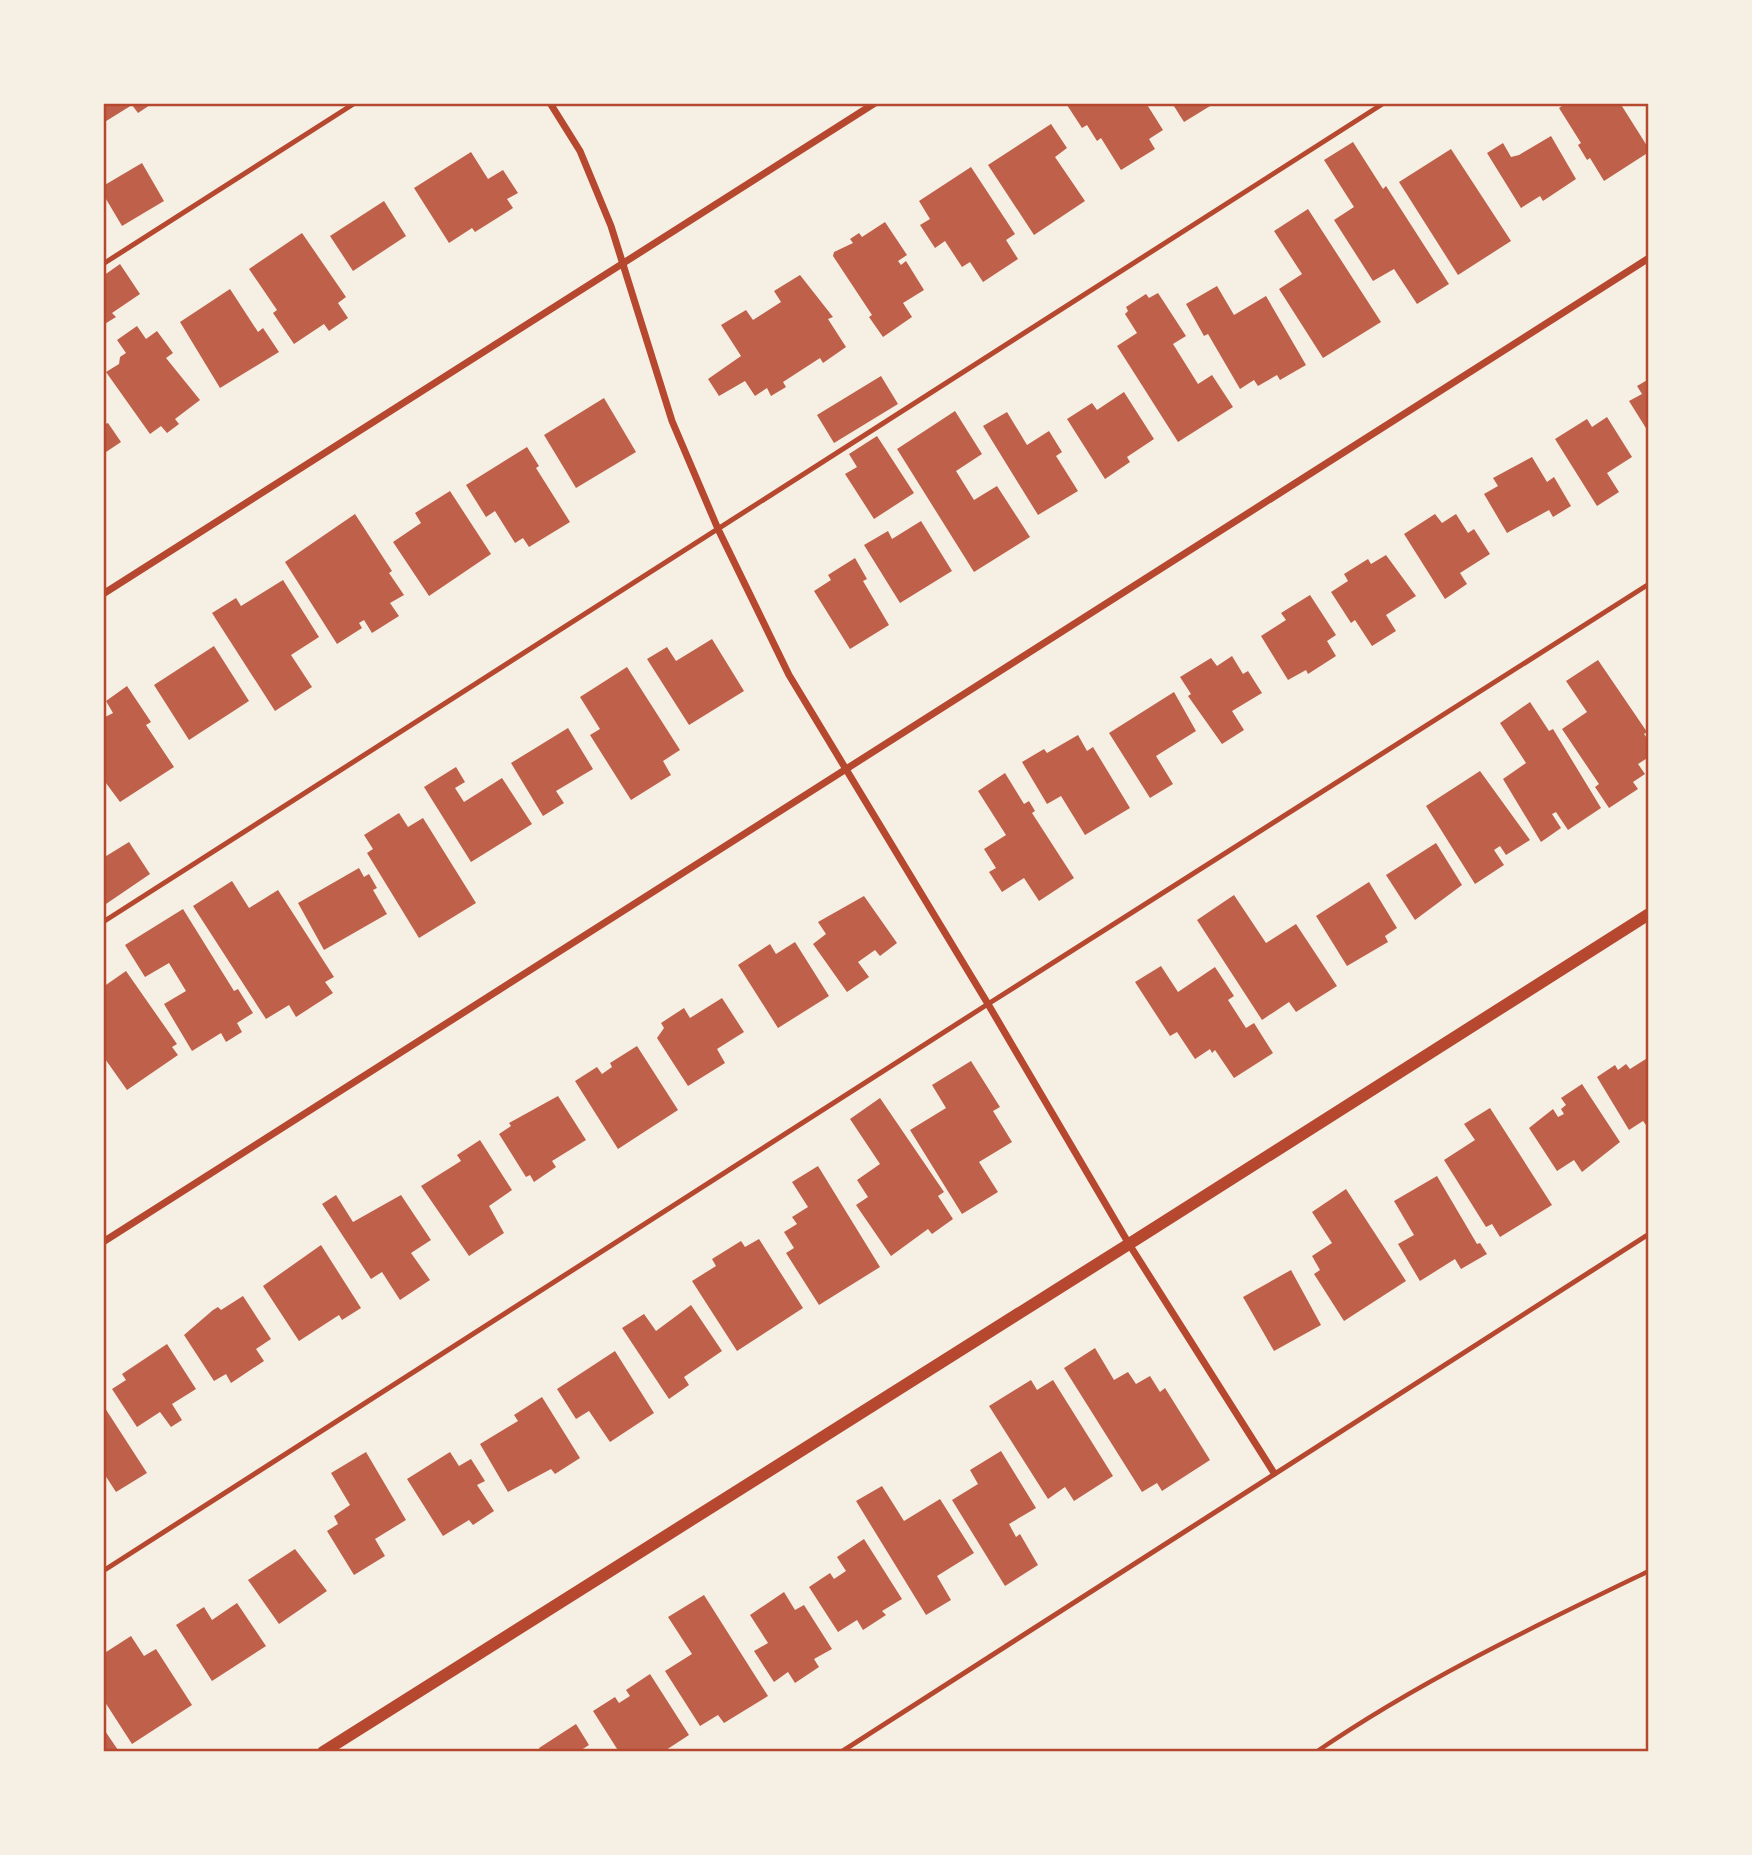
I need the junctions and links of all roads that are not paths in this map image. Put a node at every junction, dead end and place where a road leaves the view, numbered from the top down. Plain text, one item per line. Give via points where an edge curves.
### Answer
1 (355, 103) edge
2 (550, 103) edge
3 (875, 103) edge
4 (1384, 103) edge
5 (1649, 258) edge
6 (103, 264) edge
7 (623, 265) junction
8 (718, 529) junction
9 (1649, 584) edge
10 (103, 594) edge
11 (845, 771) junction
12 (1649, 914) edge
13 (103, 922) edge
14 (988, 1004) junction
15 (1649, 1234) edge
16 (103, 1242) edge
17 (1129, 1244) junction
18 (1274, 1473) junction
19 (103, 1571) edge
20 (323, 1752) edge
21 (841, 1752) edge

1 - 6 lane
2 - 7 street via 580,151
3 - 7 street
4 - 8 lane
5 - 11 street
7 - 8 street via 672,421
7 - 10 street
8 - 11 street via 789,675
8 - 13 lane
9 - 14 lane
11 - 14 street
11 - 16 street
12 - 17 street
14 - 17 street
14 - 19 lane
15 - 18 lane
17 - 18 street
17 - 20 street
18 - 21 lane

